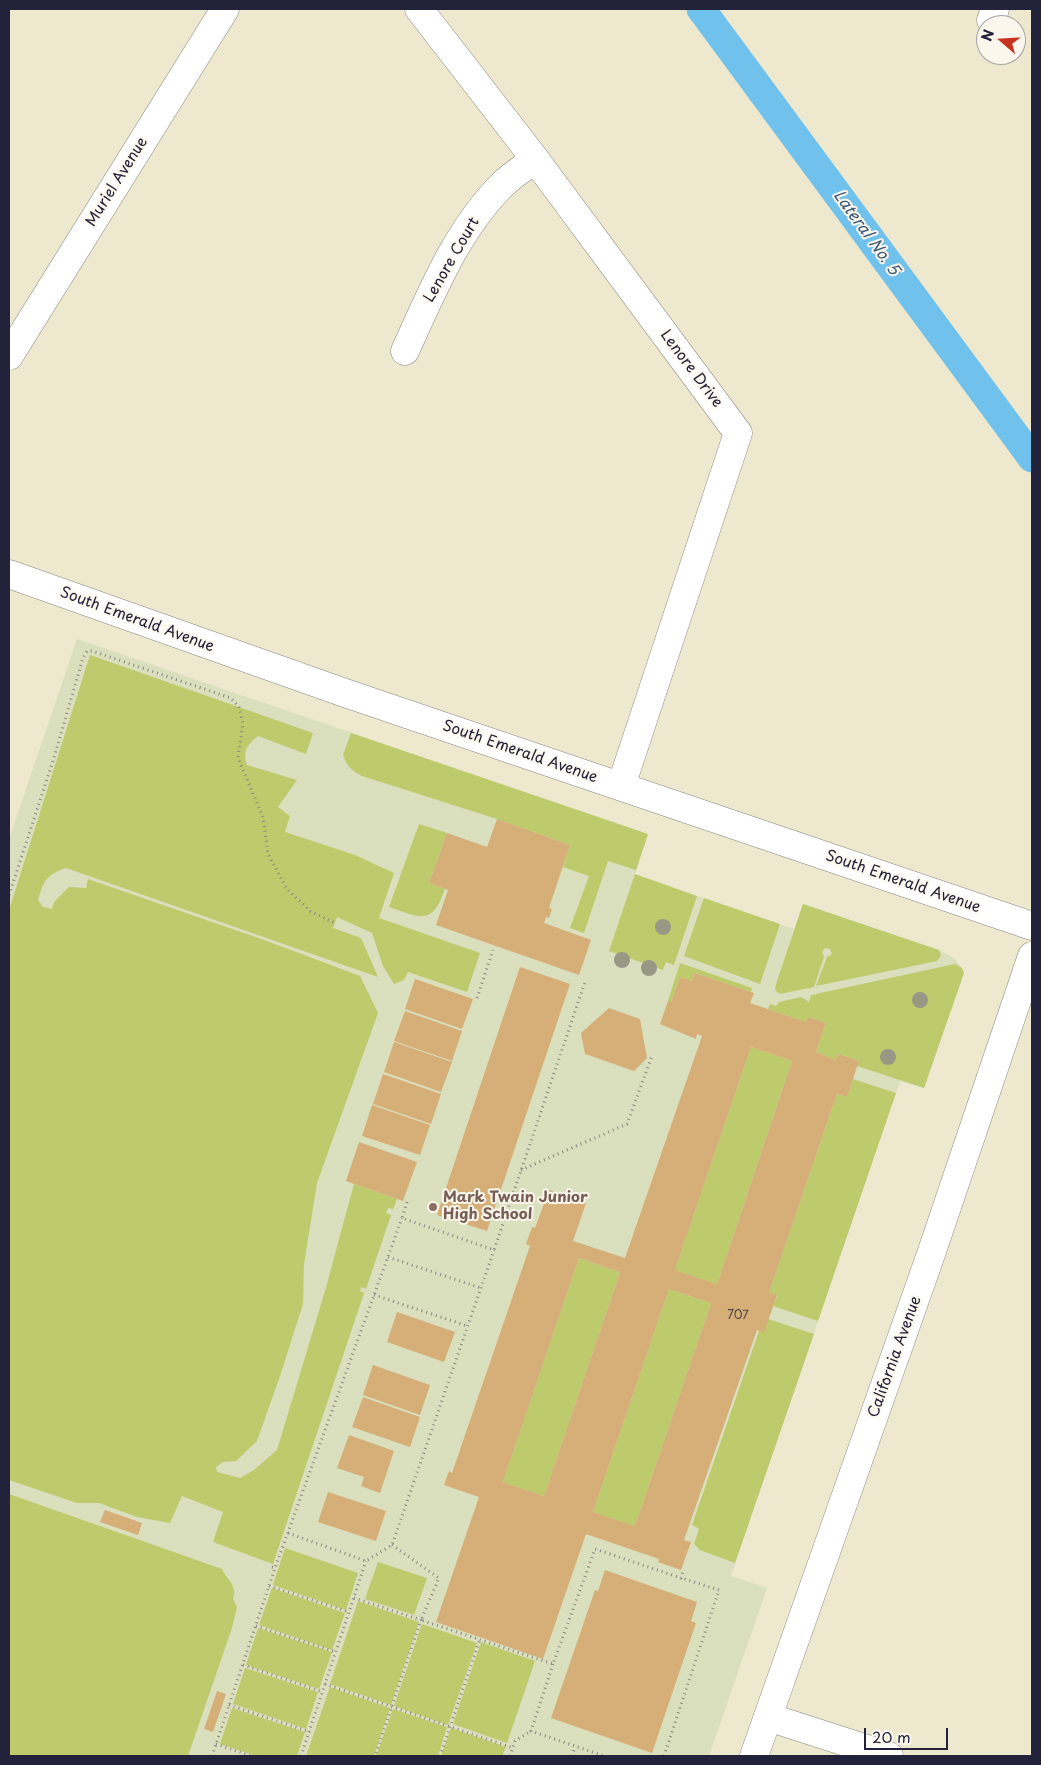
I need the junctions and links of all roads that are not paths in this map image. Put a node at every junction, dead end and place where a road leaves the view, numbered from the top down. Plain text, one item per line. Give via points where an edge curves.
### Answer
1 (225, 9) edge
2 (419, 9) edge
3 (535, 159) junction
4 (405, 351) dead end
5 (9, 356) edge
6 (9, 574) edge
7 (621, 786) junction
8 (1032, 926) edge
9 (1032, 956) edge
10 (768, 1716) junction
11 (754, 1756) edge
12 (889, 1756) edge

1 - 5 street, Muriel Avenue
2 - 3 street, Lenore Drive
3 - 4 street, Lenore Court via 505,183 469,225 439,278
3 - 7 street, Lenore Drive via 738,433
6 - 7 street, South Emerald Avenue via 344,693
7 - 8 street, South Emerald Avenue
9 - 10 street, California Avenue
10 - 11 street, California Avenue
10 - 12 street

